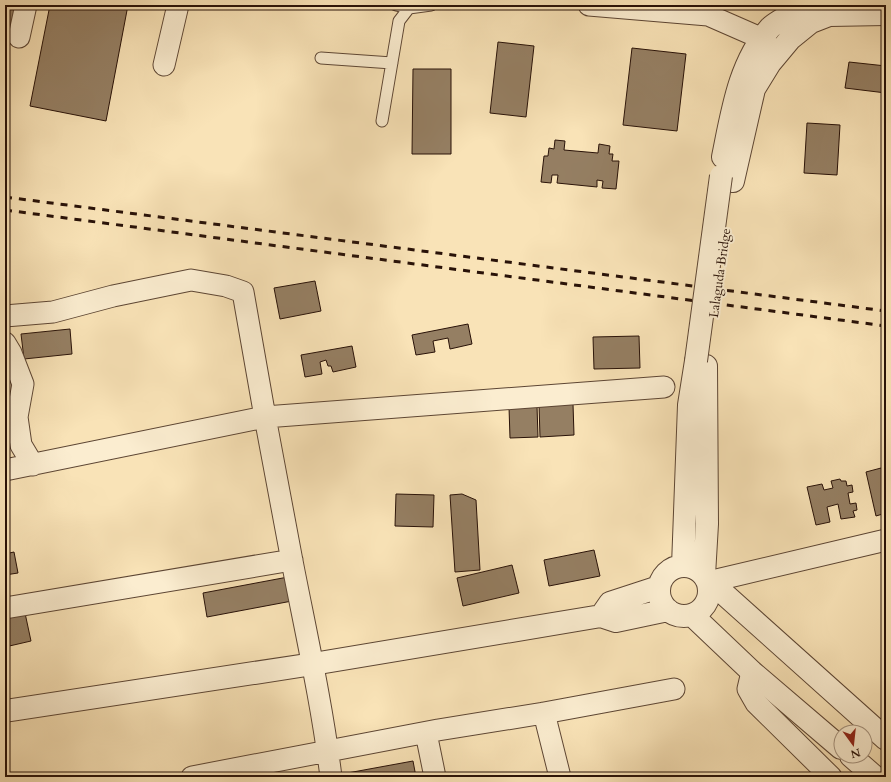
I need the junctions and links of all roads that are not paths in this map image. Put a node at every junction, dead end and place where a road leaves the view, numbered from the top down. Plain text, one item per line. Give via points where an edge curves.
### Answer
1 (26, 5) edge
2 (178, 5) edge
3 (396, 5) edge
4 (431, 5) edge
5 (590, 5) edge
6 (810, 5) edge
7 (409, 8) junction
8 (886, 14) edge
9 (19, 37) dead end
10 (770, 47) junction
11 (321, 58) dead end
12 (392, 63) junction
13 (164, 65) dead end
14 (382, 121) dead end
15 (5, 316) edge
16 (5, 343) edge
17 (701, 363) junction
18 (664, 387) dead end
19 (265, 417) junction
20 (33, 465) junction
21 (5, 470) edge
22 (886, 540) edge
23 (292, 560) junction
24 (682, 566) junction
25 (707, 582) junction
26 (659, 587) junction
27 (5, 608) edge
28 (668, 610) junction
29 (692, 614) junction
30 (601, 616) junction
31 (313, 664) junction
32 (752, 672) junction
33 (674, 688) dead end
34 (5, 711) edge
35 (544, 713) junction
36 (426, 733) junction
37 (886, 739) edge
38 (833, 741) edge
39 (328, 752) junction
40 (861, 764) edge
41 (193, 777) edge
42 (331, 777) edge
43 (435, 777) edge
44 (560, 777) edge
45 (831, 777) edge
46 (876, 777) edge

1 - 9 street
2 - 13 street
3 - 7 lane
4 - 7 lane
5 - 10 street via 708,15 756,36
6 - 10 street via 771,27
7 - 12 lane via 399,22
8 - 10 street via 829,16 811,22 790,39
10 - 17 street, Lalaguda Bridge via 770,63 754,89 727,179
11 - 12 lane
12 - 14 lane
15 - 19 street via 53,312 190,280 226,286 243,292
16 - 20 street via 23,384 17,417 21,445
17 - 24 street via 689,405
17 - 25 street
18 - 19 street
19 - 20 street
19 - 23 street
20 - 21 street
22 - 25 street
23 - 27 street
23 - 31 street
24 - 25 street via 694,568
24 - 26 street via 667,572
25 - 29 street via 708,598 705,605
25 - 37 street via 723,592
26 - 28 street via 662,603
26 - 30 street via 610,603
28 - 29 street via 683,616
28 - 30 street via 616,621
29 - 32 street
30 - 31 street
31 - 34 street
31 - 39 street
32 - 38 street
32 - 45 street via 748,689 756,703
33 - 35 street
35 - 36 street
35 - 44 street
36 - 39 street
36 - 43 street
39 - 41 street
39 - 42 street
40 - 46 street

